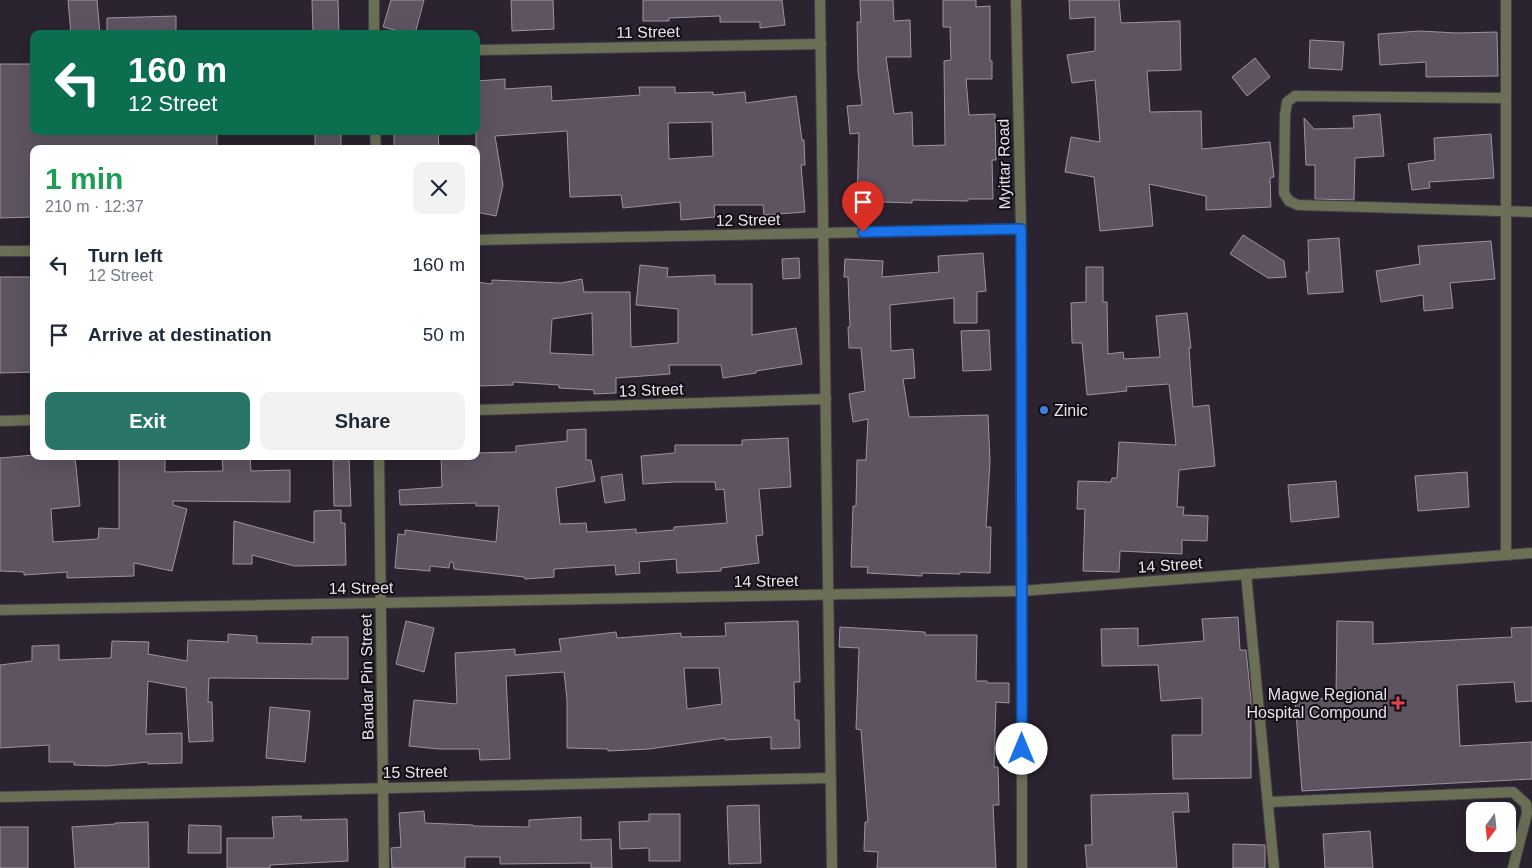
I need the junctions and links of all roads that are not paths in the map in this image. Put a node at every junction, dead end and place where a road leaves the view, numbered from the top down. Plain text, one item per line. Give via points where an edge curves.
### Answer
1 (374, 0) edge
2 (820, 0) edge
3 (1016, 0) edge
4 (1506, 0) edge
5 (374, 30) edge
6 (820, 44) junction
7 (480, 50) edge
8 (1506, 98) junction
9 (1506, 212) junction
10 (1532, 212) edge
11 (1021, 229) junction
12 (824, 233) junction
13 (480, 240) edge
14 (30, 251) edge
15 (0, 252) edge
16 (826, 399) junction
17 (480, 410) edge
18 (30, 420) edge
19 (0, 421) edge
20 (379, 460) edge
21 (1532, 553) edge
22 (1506, 555) junction
23 (1246, 574) junction
24 (1021, 591) junction
25 (829, 594) junction
26 (381, 603) junction
27 (0, 610) edge
28 (831, 778) junction
29 (383, 788) junction
30 (0, 797) edge
31 (1268, 802) junction
32 (384, 868) edge
33 (832, 868) edge
34 (1022, 868) edge
35 (1274, 868) edge
36 (1513, 868) edge

1 - 5 street
2 - 6 street
3 - 11 street, Myittar Road
4 - 8 street
6 - 7 street, 11 Street
6 - 12 street
8 - 9 street
8 - 9 street via 1295,96 1287,102 1285,115 1284,193 1289,201 1298,205
9 - 10 street
9 - 22 street
11 - 12 street, 12 Street
11 - 24 street, Myittar Road
12 - 13 street, 12 Street
12 - 16 street
14 - 15 street
16 - 17 street, 13 Street
16 - 25 street
18 - 19 street
20 - 26 street, Bandar Pin Street
21 - 22 street, 14 Street
22 - 23 street, 14 Street
23 - 24 street, 14 Street
23 - 31 street
24 - 25 street, 14 Street
24 - 34 street, Myittar Road
25 - 26 street, 14 Street
25 - 28 street
26 - 27 street, 14 Street
26 - 29 street, Bandar Pin Street
28 - 29 street, 15 Street
28 - 33 street
29 - 30 street, 15 Street
29 - 32 street, Bandar Pin Street
31 - 35 street
31 - 36 street via 1513,792 1526,804 1527,813

